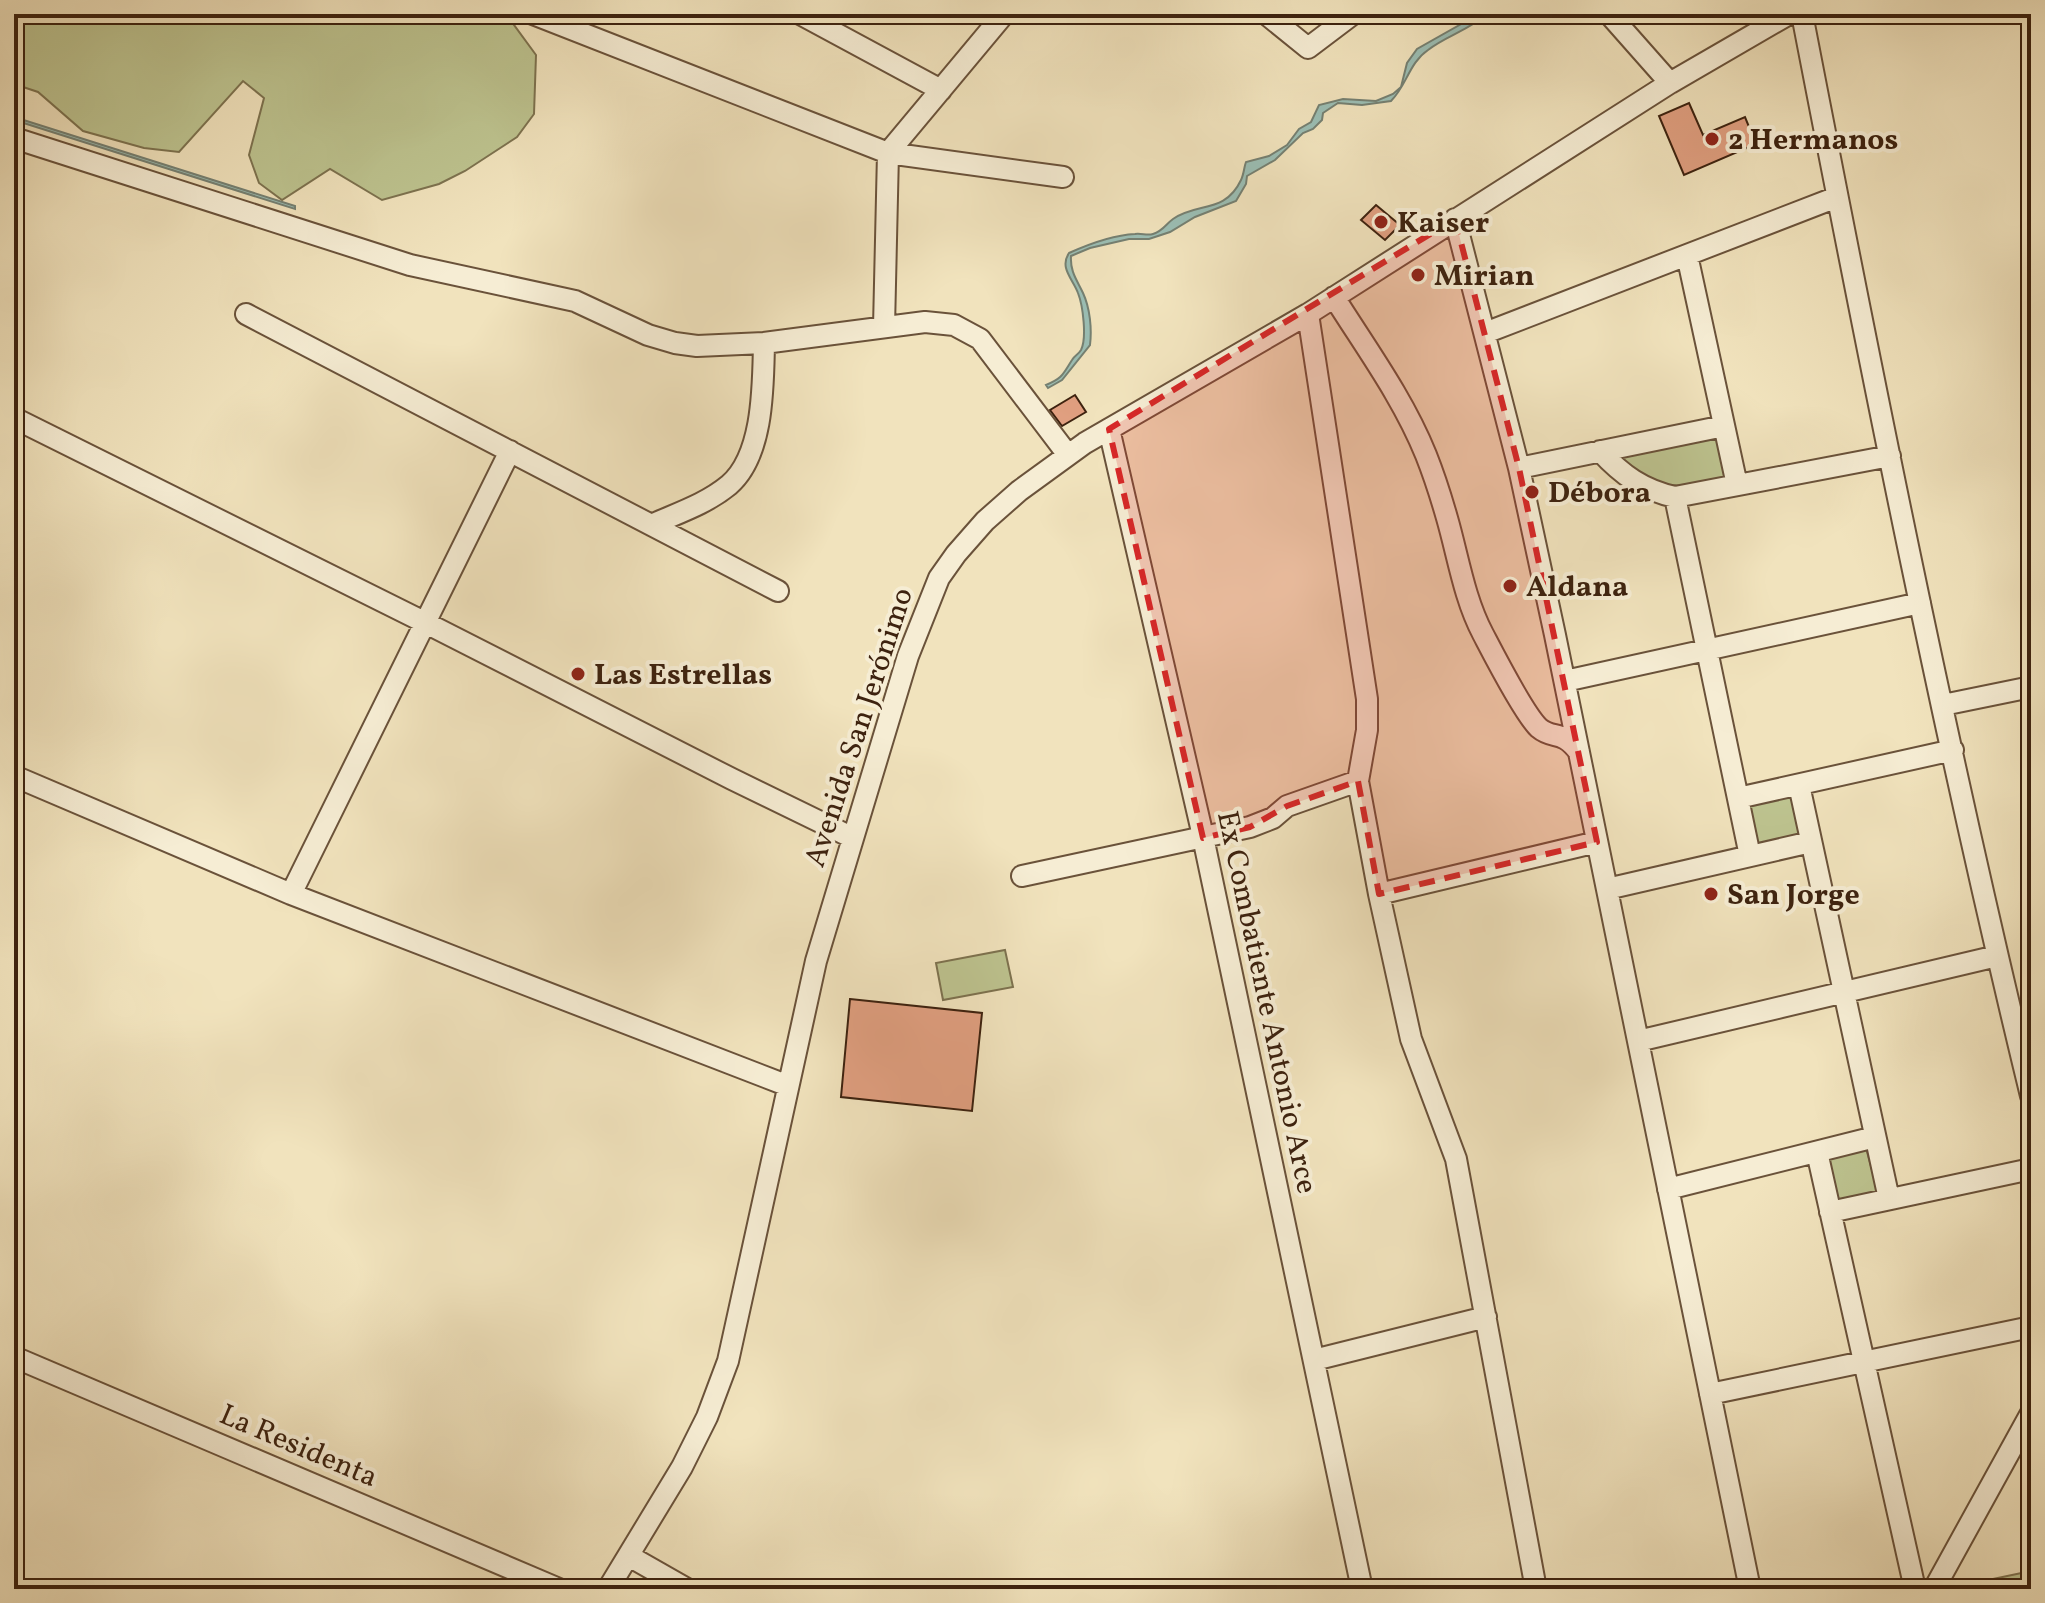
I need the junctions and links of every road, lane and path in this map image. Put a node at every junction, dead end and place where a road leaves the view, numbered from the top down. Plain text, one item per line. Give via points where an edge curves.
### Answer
1 (533, 14) edge
2 (800, 14) edge
3 (1004, 14) edge
4 (1266, 14) edge
5 (1353, 14) edge
6 (1609, 14) edge
7 (1789, 14) edge
8 (1802, 14) edge
9 (1670, 83) junction
10 (941, 90) junction
11 (14, 138) edge
12 (888, 153) junction
13 (1063, 177) dead end
14 (1837, 197) junction
15 (1455, 219) junction
16 (1687, 255) junction
17 (1334, 297) junction
18 (246, 314) dead end
19 (1308, 314) junction
20 (884, 327) junction
21 (1485, 333) junction
22 (764, 343) junction
23 (14, 418) edge
24 (1724, 426) junction
25 (1109, 429) junction
26 (510, 451) junction
27 (1600, 451) junction
28 (1068, 455) junction
29 (1890, 456) junction
30 (1519, 468) junction
31 (1737, 485) junction
32 (1675, 497) junction
33 (651, 525) junction
34 (778, 591) dead end
35 (1920, 603) junction
36 (424, 622) junction
37 (1707, 650) junction
38 (1565, 681) junction
39 (2031, 687) edge
40 (1943, 705) junction
41 (1953, 750) junction
42 (1579, 752) junction
43 (14, 776) edge
44 (1358, 781) junction
45 (1799, 785) junction
46 (1738, 798) junction
47 (851, 837) junction
48 (1203, 838) junction
49 (1597, 842) junction
50 (1811, 842) junction
51 (1750, 856) junction
52 (1022, 876) dead end
53 (1607, 889) junction
54 (291, 894) junction
55 (1379, 894) junction
56 (1997, 956) junction
57 (1844, 992) junction
58 (1638, 1041) junction
59 (786, 1085) junction
60 (2031, 1096) edge
61 (1875, 1137) junction
62 (1817, 1152) junction
63 (2031, 1169) edge
64 (1668, 1189) junction
65 (1889, 1199) junction
66 (1830, 1212) junction
67 (1486, 1317) junction
68 (2031, 1327) edge
69 (14, 1357) edge
70 (1314, 1360) junction
71 (1864, 1362) junction
72 (1710, 1394) junction
73 (2031, 1413) edge
74 (629, 1556) junction
75 (559, 1589) edge
76 (608, 1589) edge
77 (687, 1589) edge
78 (1362, 1589) edge
79 (1536, 1589) edge
80 (1750, 1589) edge
81 (1915, 1589) edge
82 (1934, 1589) edge

1 - 12 street
2 - 10 street
3 - 10 street
4 - 5 street via 1308,48
6 - 9 street
7 - 9 street, Avenida San Jerónimo
8 - 14 street
9 - 15 street, Avenida San Jerónimo
10 - 12 street
11 - 22 street via 395,261 575,301 675,343
12 - 13 street
12 - 20 street
14 - 16 street
14 - 29 street
15 - 17 street, Avenida San Jerónimo
15 - 21 street
16 - 21 street
16 - 24 street
17 - 19 street, Avenida San Jerónimo
17 - 42 street via 1425,452 1470,601 1492,652 1538,727 1562,735
18 - 26 street
19 - 25 street, Avenida San Jerónimo
19 - 44 street via 1367,699
20 - 22 street
20 - 28 street via 954,325 980,339
21 - 30 street
22 - 33 street via 760,415 742,470 704,502
23 - 36 street
24 - 27 street
24 - 31 street
25 - 28 street, Avenida San Jerónimo
25 - 48 street, Ex Combatiente Antonio Arce
26 - 33 street
26 - 36 street
27 - 30 street
27 - 32 street via 1631,480
28 - 47 street, Avenida San Jerónimo via 985,521 939,578 908,656
29 - 31 street
29 - 35 street
30 - 38 street
31 - 32 street
32 - 37 street
33 - 34 street
35 - 37 street
35 - 40 street
36 - 47 street
36 - 54 street
37 - 38 street
37 - 46 street
38 - 42 street
39 - 40 street
40 - 41 street
41 - 45 street
41 - 56 street
42 - 49 street
43 - 54 street
44 - 48 street via 1287,806 1250,827
44 - 55 street
45 - 46 street
45 - 50 street
46 - 51 street
47 - 59 street, Avenida San Jerónimo
48 - 52 street
48 - 70 street, Ex Combatiente Antonio Arce
49 - 53 street
49 - 55 street
50 - 51 street
50 - 57 street
51 - 53 street
53 - 58 street
54 - 59 street
55 - 67 street via 1411,1039 1456,1159
56 - 57 street
56 - 60 street
57 - 58 street
57 - 61 street
58 - 64 street
59 - 74 street, Avenida San Jerónimo via 728,1361 682,1467
61 - 62 street
61 - 65 street
62 - 64 street
62 - 66 street
63 - 65 street
64 - 72 street
65 - 66 street
66 - 71 street
67 - 70 street
67 - 79 street
68 - 71 street
69 - 75 street, La Residenta
70 - 78 street, Ex Combatiente Antonio Arce
71 - 72 street
71 - 81 street
72 - 80 street
73 - 82 street
74 - 76 street, Avenida San Jerónimo
74 - 77 street

